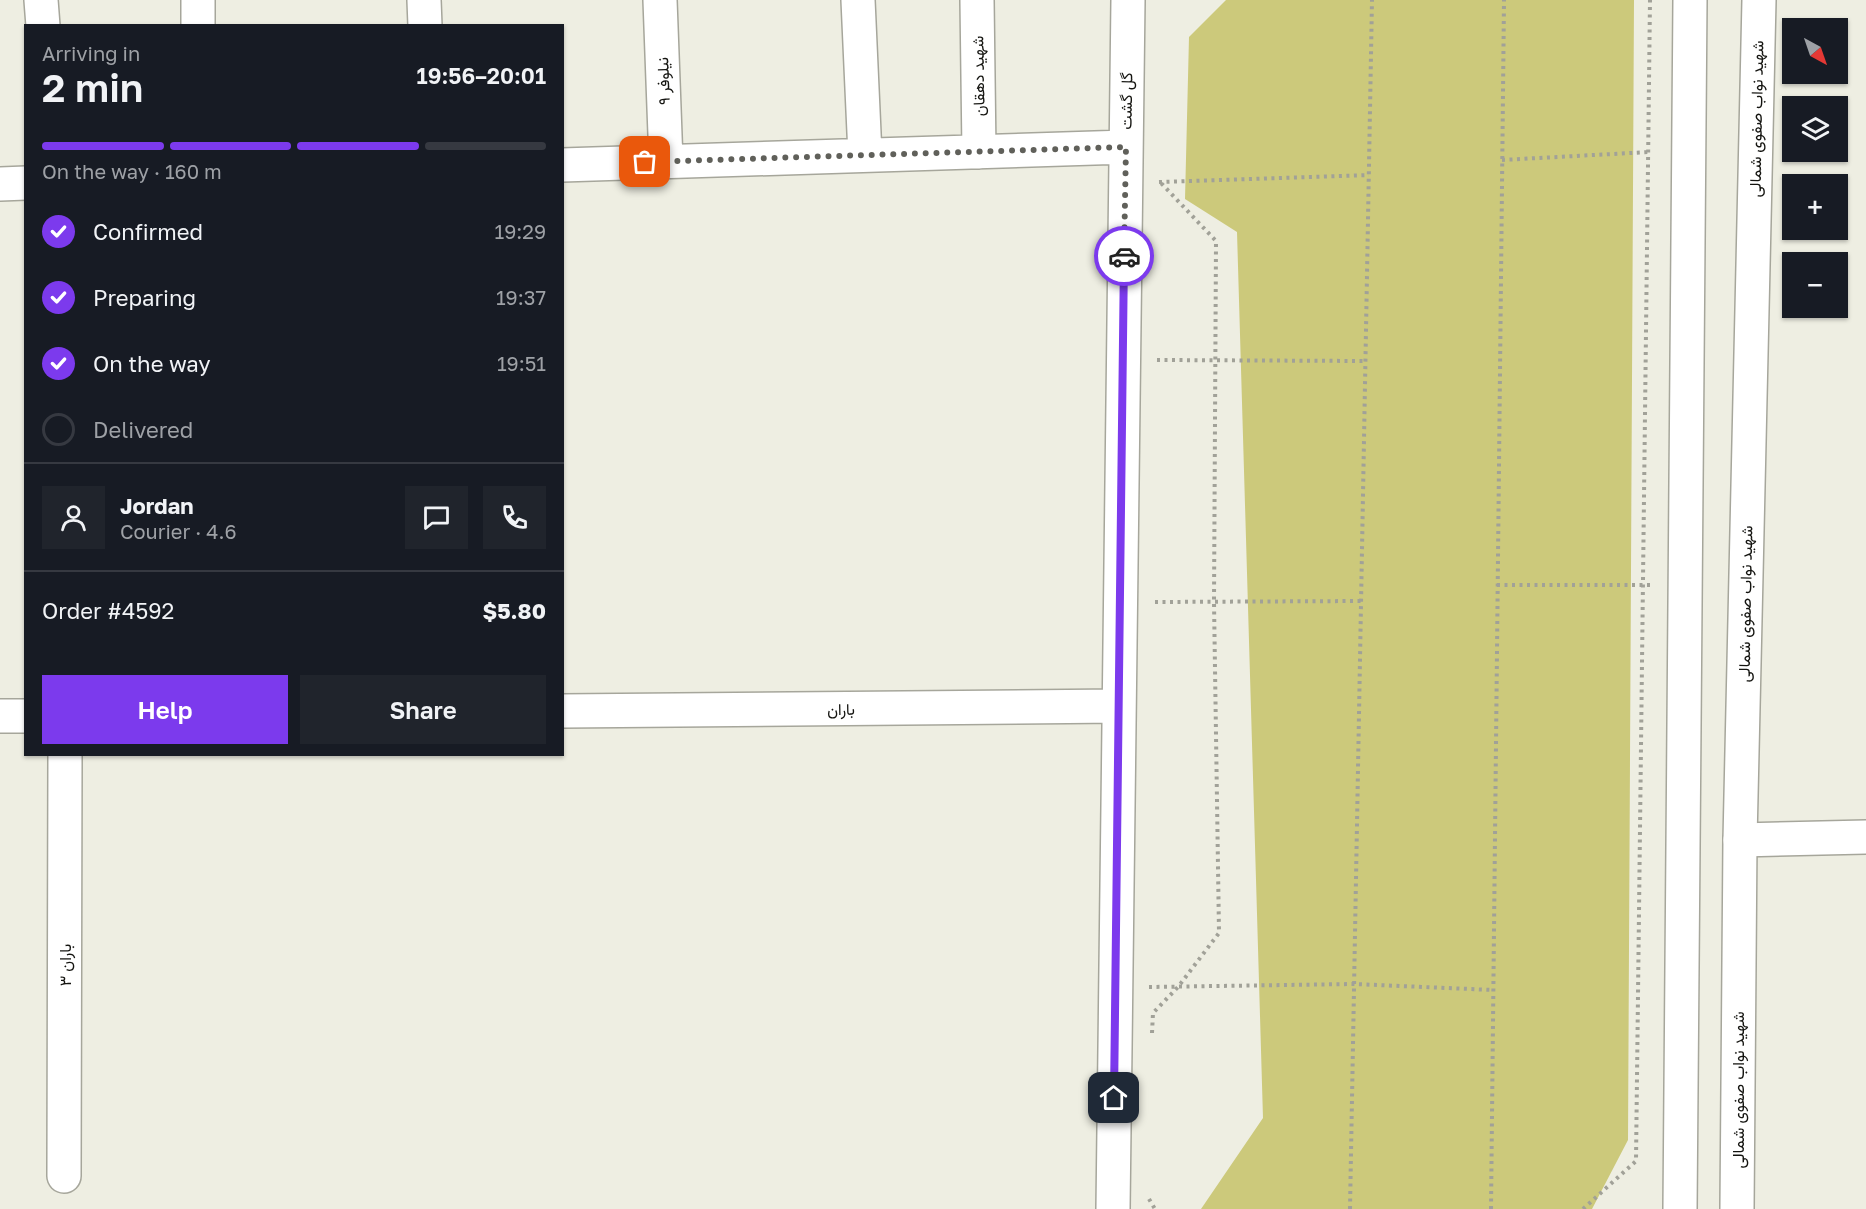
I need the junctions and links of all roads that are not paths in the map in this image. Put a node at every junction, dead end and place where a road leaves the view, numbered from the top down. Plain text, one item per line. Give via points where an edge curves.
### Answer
1 (41, 0) edge
2 (198, 0) edge
3 (424, 0) edge
4 (660, 0) edge
5 (858, 0) edge
6 (977, 0) edge
7 (1128, 0) edge
8 (1690, 0) edge
9 (1759, 0) edge
10 (43, 24) edge
11 (198, 24) edge
12 (424, 24) edge
13 (1126, 147) junction
14 (980, 152) junction
15 (865, 156) junction
16 (666, 162) junction
17 (564, 165) edge
18 (24, 183) edge
19 (0, 184) edge
20 (1119, 706) junction
21 (564, 711) edge
22 (0, 716) edge
23 (24, 716) edge
24 (65, 756) edge
25 (1866, 837) edge
26 (1740, 840) junction
27 (64, 1176) dead end
28 (1113, 1209) edge
29 (1680, 1209) edge
30 (1737, 1209) edge

1 - 10 street
2 - 11 street
3 - 12 street
4 - 16 street, نیلوفر ۹
5 - 15 street
6 - 14 street, شهید دهقان
7 - 13 street, گل گشت
8 - 29 street
9 - 26 street, شهید نواب صفوی شمالی
13 - 14 street
13 - 20 street, گل گشت
14 - 15 street
15 - 16 street
16 - 17 street
18 - 19 street
20 - 21 street, باران
20 - 28 street, گل گشت
22 - 23 street
24 - 27 street, باران ۳
25 - 26 street
26 - 30 street, شهید نواب صفوی شمالی

